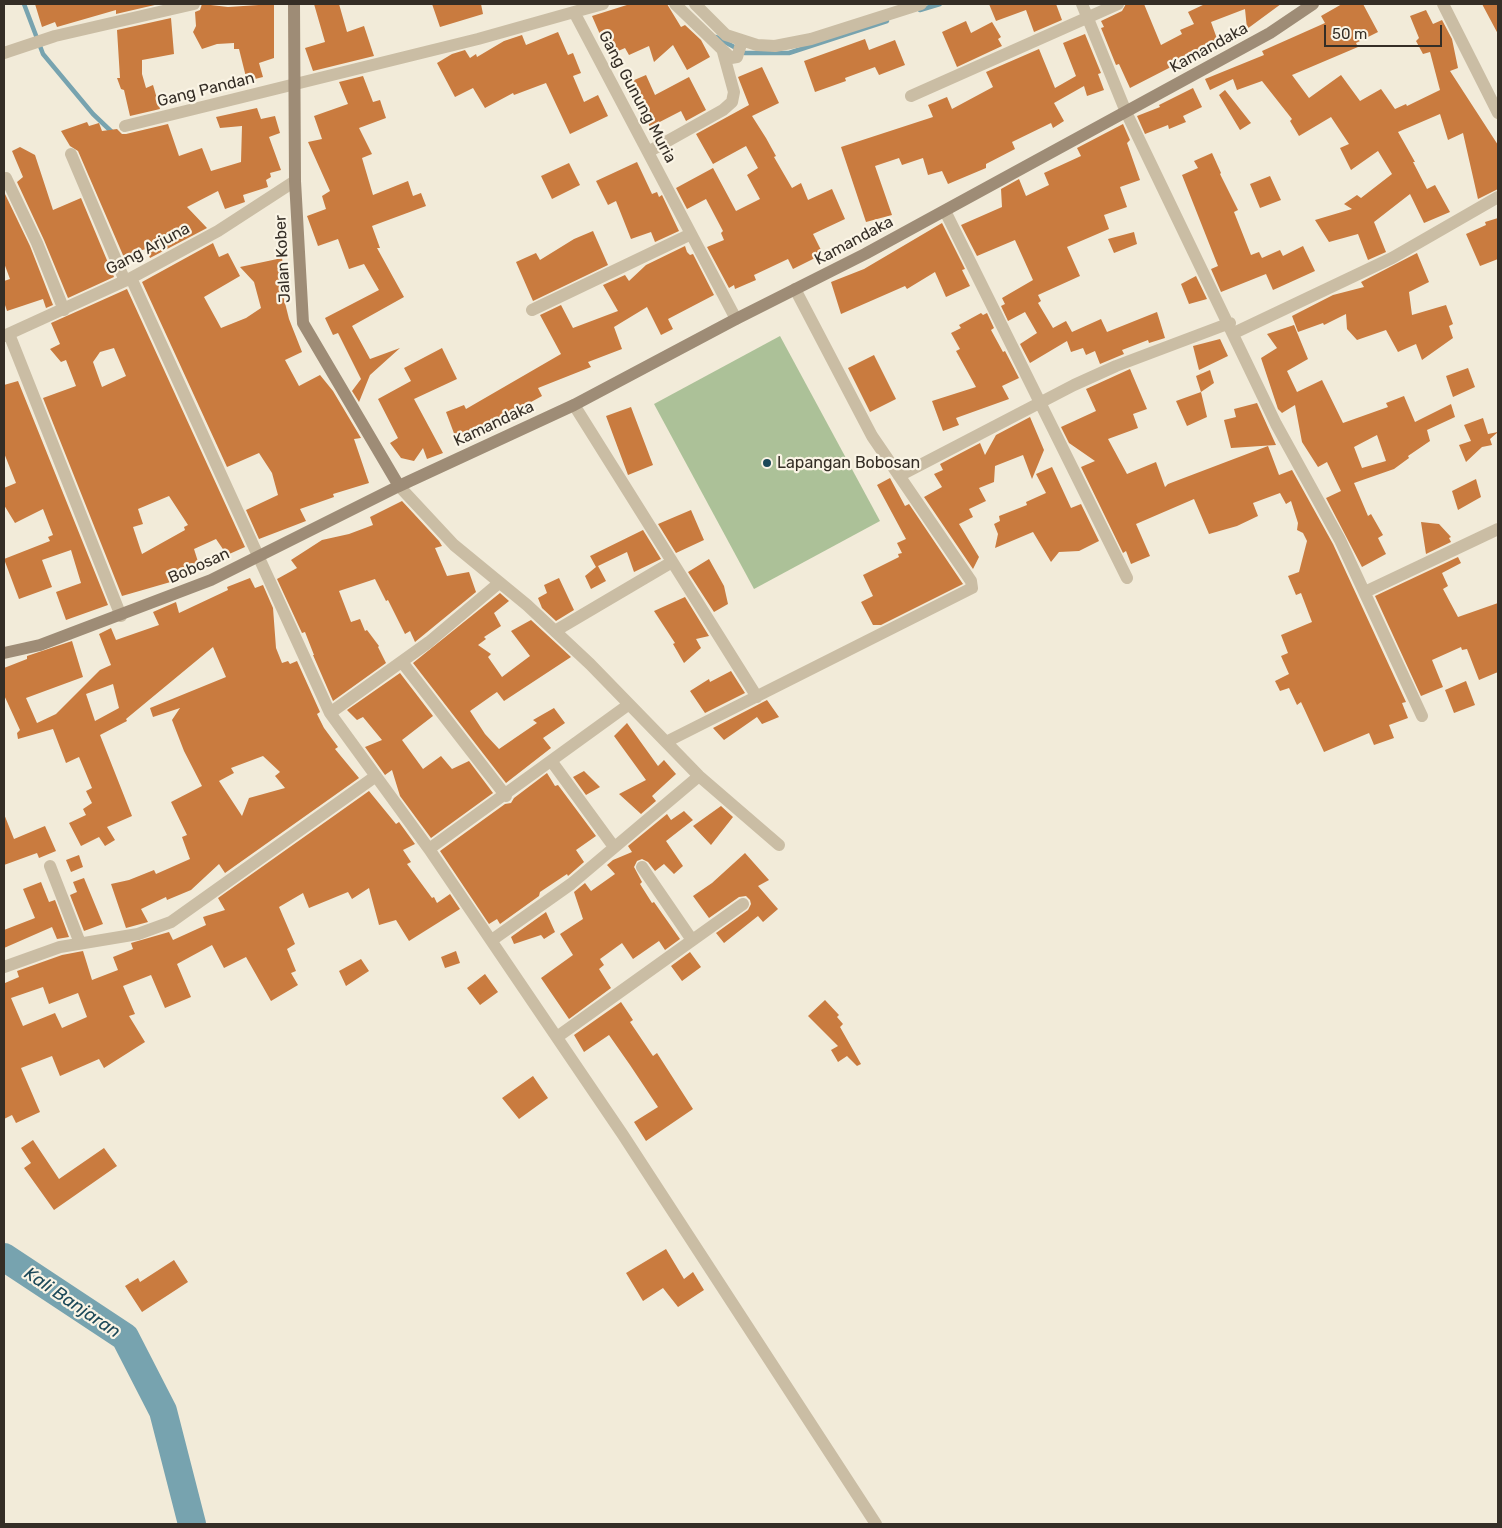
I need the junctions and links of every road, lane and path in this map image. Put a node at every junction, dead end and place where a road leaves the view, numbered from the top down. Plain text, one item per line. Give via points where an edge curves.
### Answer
1 (194, 4) edge
2 (294, 4) edge
3 (603, 4) edge
4 (675, 4) edge
5 (695, 4) edge
6 (921, 4) edge
7 (1082, 4) edge
8 (1118, 4) edge
9 (1313, 4) edge
10 (1458, 4) edge
11 (1444, 7) edge
12 (574, 12) junction
13 (1088, 18) junction
14 (740, 46) junction
15 (723, 52) junction
16 (4, 53) edge
17 (295, 84) junction
18 (911, 96) dead end
19 (1126, 112) junction
20 (1498, 113) edge
21 (125, 126) dead end
22 (648, 152) junction
23 (71, 154) dead end
24 (6, 178) dead end
25 (295, 182) junction
26 (1498, 197) edge
27 (945, 211) junction
28 (691, 234) junction
29 (128, 280) junction
30 (795, 289) junction
31 (64, 310) junction
32 (532, 310) dead end
33 (736, 319) junction
34 (1232, 328) junction
35 (7, 335) edge
36 (1039, 401) junction
37 (574, 405) junction
38 (899, 476) junction
39 (399, 486) junction
40 (1498, 529) edge
41 (259, 556) junction
42 (672, 562) junction
43 (1127, 578) dead end
44 (499, 583) junction
45 (1365, 592) junction
46 (121, 616) junction
47 (555, 631) junction
48 (4, 653) edge
49 (402, 662) junction
50 (757, 697) junction
51 (628, 705) junction
52 (330, 713) junction
53 (1422, 716) dead end
54 (666, 742) junction
55 (552, 762) junction
56 (376, 776) junction
57 (699, 776) junction
58 (506, 796) junction
59 (779, 845) dead end
60 (614, 848) junction
61 (429, 849) junction
62 (50, 866) dead end
63 (642, 868) dead end
64 (743, 904) dead end
65 (492, 940) junction
66 (692, 940) junction
67 (80, 943) junction
68 (4, 967) edge
69 (557, 1037) junction
70 (876, 1524) edge

1 - 16 street via 55,36
2 - 17 street, Jalan Kober
3 - 12 street
4 - 15 street
5 - 14 street via 719,31
6 - 14 street via 810,39 775,46
7 - 13 street
8 - 13 street
9 - 19 street, Kamandaka via 1270,33
10 - 11 street
11 - 20 street
12 - 17 street
12 - 22 street, Gang Gunung Muria
13 - 18 street
13 - 19 street
14 - 15 street via 734,58
15 - 22 street via 734,92 732,102
17 - 21 street, Gang Pandan
17 - 25 street, Jalan Kober
19 - 27 street, Kamandaka
19 - 34 street
22 - 28 street, Gang Gunung Muria
23 - 29 street
24 - 31 street
25 - 29 street, Gang Arjuna via 218,231
25 - 39 street, Jalan Kober via 304,324
26 - 34 street via 1392,258
27 - 30 street, Kamandaka
27 - 36 street
28 - 32 street
28 - 33 street, Gang Gunung Muria
29 - 31 street, Gang Arjuna
29 - 41 street
30 - 33 street, Kamandaka
30 - 38 street via 872,436
31 - 35 street, Gang Arjuna
33 - 37 street, Kamandaka
34 - 36 street via 1103,371
34 - 45 street via 1276,424
35 - 46 street
36 - 38 street
36 - 43 street
37 - 39 street, Kamandaka
37 - 42 street
38 - 50 street via 971,581 972,589
39 - 41 street, Bobosan
39 - 44 street via 454,545
40 - 45 street
41 - 46 street, Bobosan via 211,580
41 - 52 street
42 - 47 street
42 - 50 street
44 - 47 street
44 - 49 street
45 - 53 street
46 - 48 street, Bobosan via 40,645
47 - 51 street
49 - 52 street
49 - 58 street
50 - 54 street
51 - 54 street
51 - 55 street
52 - 56 street
54 - 57 street
55 - 58 street
55 - 60 street
56 - 61 street
56 - 67 street via 172,922 138,934
57 - 59 street
57 - 60 street
58 - 61 street
60 - 65 street via 571,884
61 - 65 street
62 - 67 street
63 - 66 street
64 - 66 street
65 - 69 street
66 - 69 street
67 - 68 street
69 - 70 street

